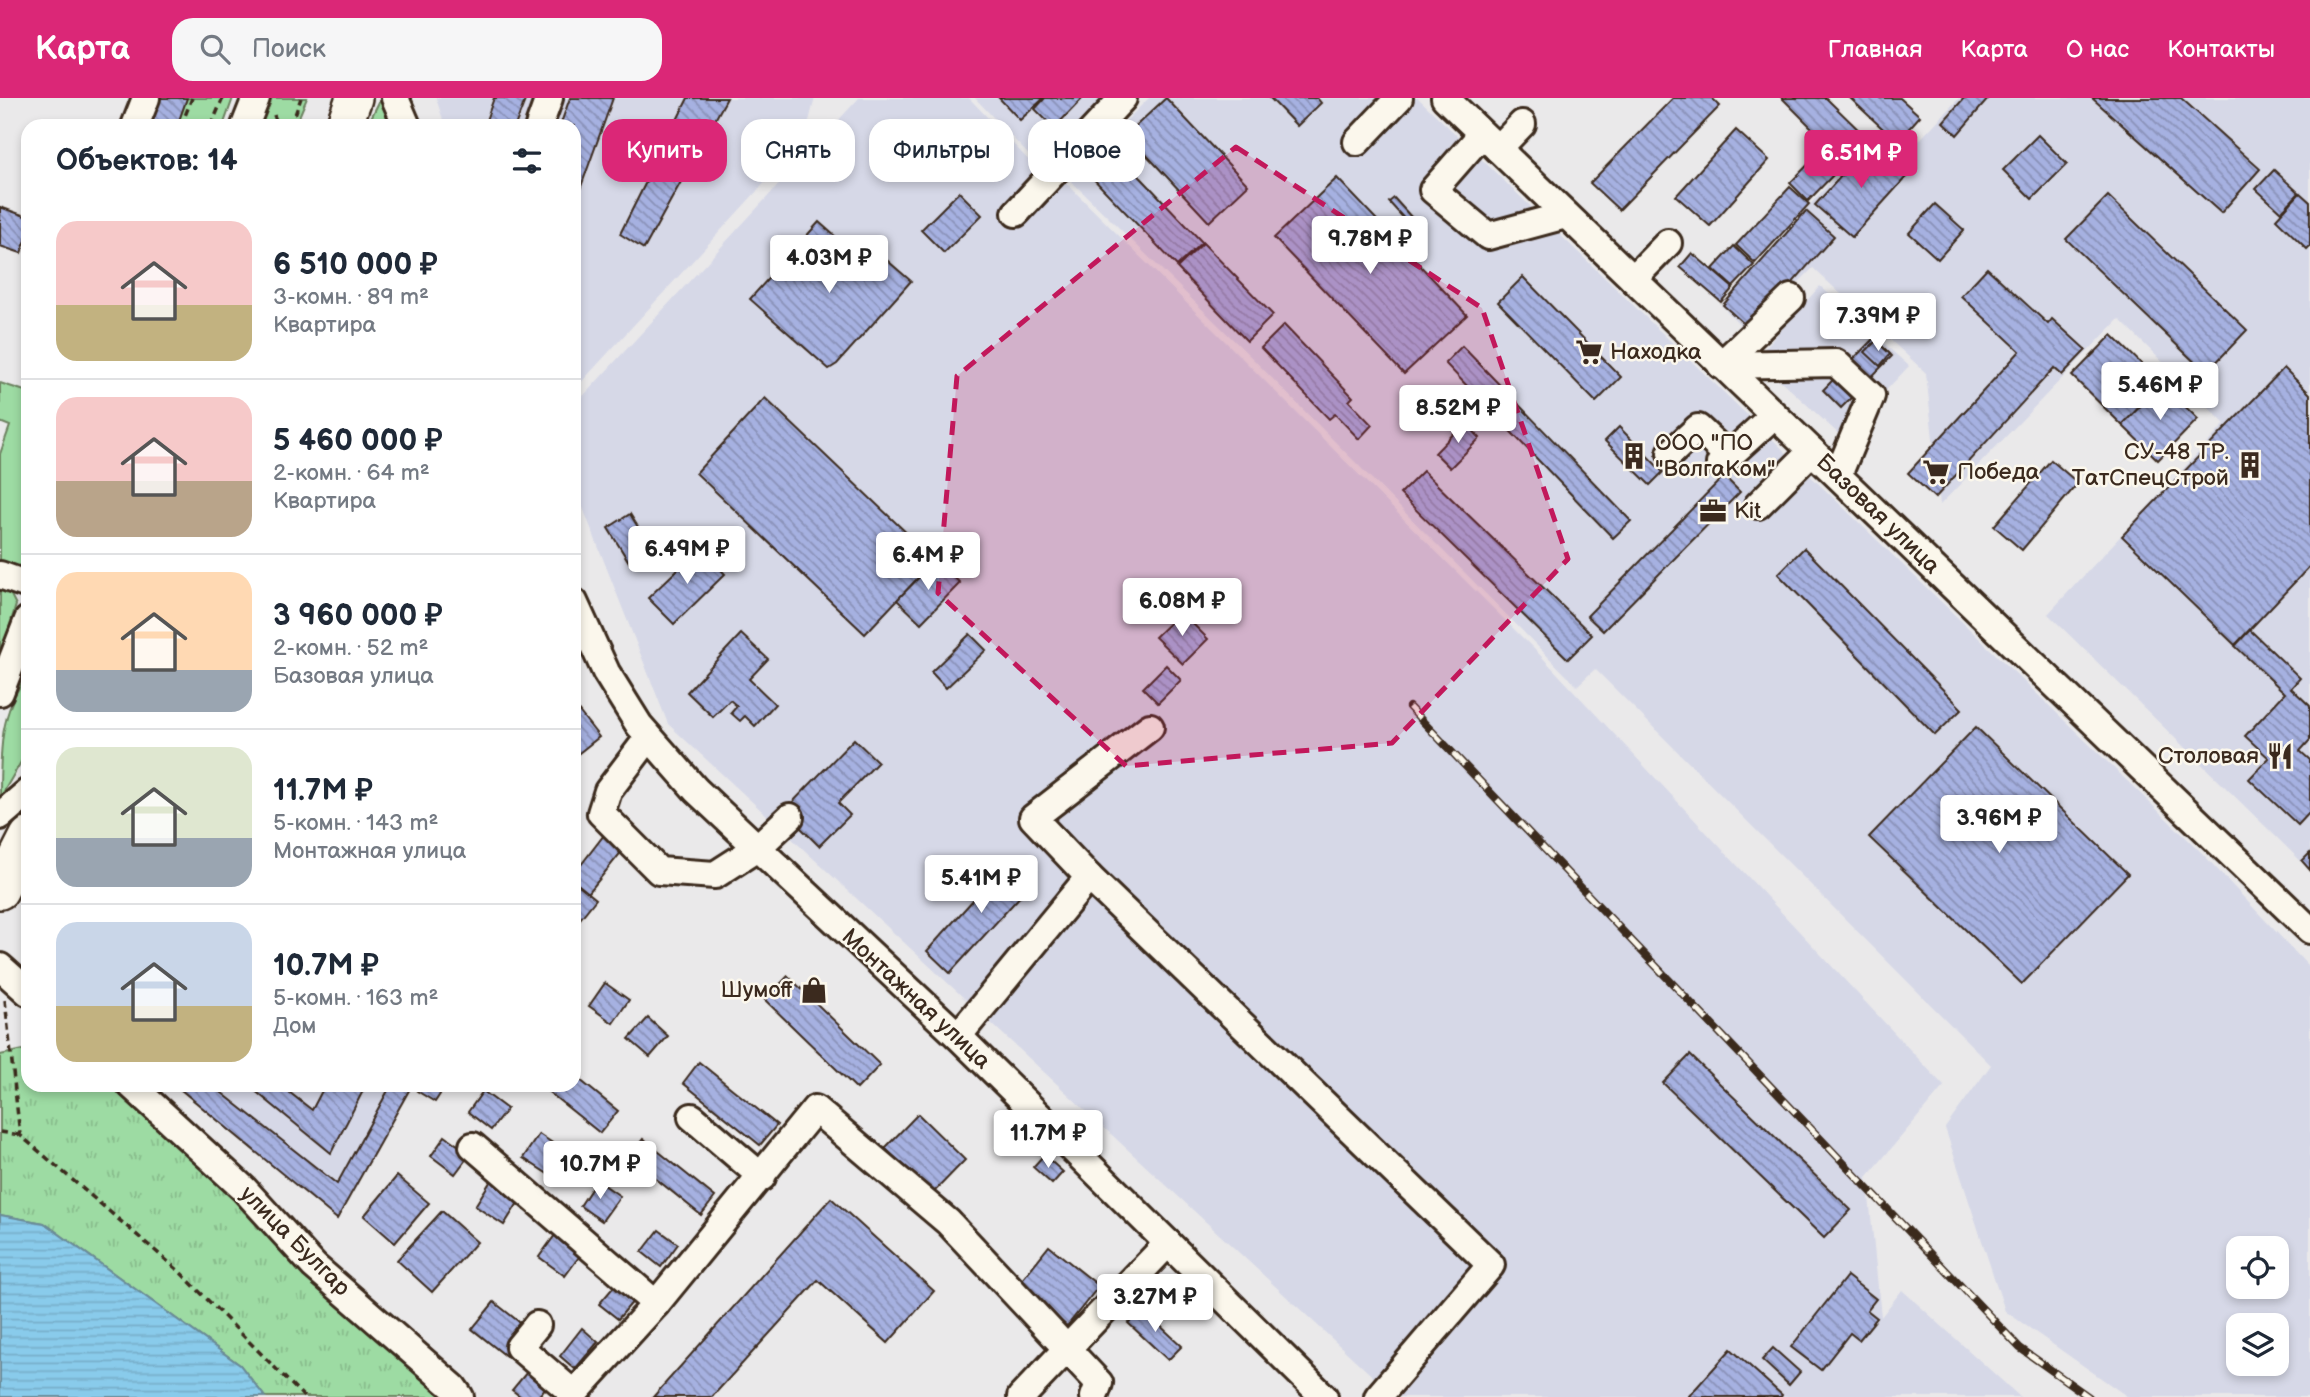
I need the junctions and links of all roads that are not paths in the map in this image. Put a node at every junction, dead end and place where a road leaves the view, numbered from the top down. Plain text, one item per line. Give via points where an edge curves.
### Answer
1 (146, 98) edge
2 (256, 98) edge
3 (354, 98) edge
4 (395, 98) edge
5 (549, 98) edge
6 (1124, 98) edge
7 (1399, 98) edge
8 (1445, 98) edge
9 (138, 119) edge
10 (248, 119) edge
11 (346, 119) edge
12 (404, 119) edge
13 (541, 119) edge
14 (1522, 124) dead end
15 (1357, 142) dead end
16 (1490, 142) junction
17 (1016, 213) dead end
18 (1566, 215) junction
19 (1668, 243) dead end
20 (1633, 279) junction
21 (1791, 298) dead end
22 (1721, 365) junction
23 (1774, 415) junction
24 (1812, 451) junction
25 (1671, 453) dead end
26 (1838, 475) junction
27 (1758, 505) dead end
28 (0, 575) edge
29 (21, 582) edge
30 (581, 617) edge
31 (21, 638) edge
32 (0, 692) edge
33 (1150, 727) dead end
34 (649, 737) junction
35 (21, 798) edge
36 (0, 816) edge
37 (790, 817) dead end
38 (757, 848) junction
39 (21, 849) edge
40 (1089, 877) junction
41 (0, 888) edge
42 (2310, 930) edge
43 (2, 968) edge
44 (21, 986) edge
45 (958, 1036) junction
46 (139, 1092) edge
47 (692, 1118) dead end
48 (473, 1146) dead end
49 (762, 1177) junction
50 (1168, 1243) junction
51 (656, 1304) junction
52 (537, 1325) dead end
53 (1066, 1350) junction
54 (573, 1395) edge
55 (460, 1397) edge
56 (1021, 1397) edge
57 (1094, 1397) edge
58 (1324, 1397) edge
59 (1378, 1397) edge

1 - 9 street
2 - 10 street
3 - 11 main road
4 - 12 street
5 - 13 street
6 - 17 street
7 - 15 street
8 - 16 street, Базовая улица
14 - 16 street
16 - 18 street, Базовая улица
16 - 18 street via 1433,190 1488,236
18 - 20 street, Базовая улица
19 - 20 street
20 - 22 street, Базовая улица
21 - 22 street
22 - 23 street, Базовая улица
22 - 26 street via 1836,363 1871,396
23 - 24 street, Базовая улица
23 - 25 street via 1724,460 1698,428
24 - 26 street, Базовая улица
24 - 27 street
26 - 42 street, Базовая улица
28 - 29 street
30 - 34 street, Монтажная улица via 606,672
31 - 32 street
33 - 40 street via 1033,818
34 - 38 street, Монтажная улица
34 - 38 street via 608,791 601,813 659,871 715,875
35 - 36 street
37 - 38 street
38 - 45 street, Монтажная улица
39 - 41 main road
40 - 45 street
40 - 59 street via 1491,1265
43 - 44 street
45 - 50 street, Монтажная улица
46 - 55 street, улица Булгар via 244,1189 314,1266
47 - 49 street
48 - 51 street
49 - 51 street
49 - 53 street via 815,1109 948,1222
50 - 53 street
50 - 58 street, Монтажная улица
51 - 54 street
52 - 54 street via 519,1347
53 - 56 street
53 - 57 street via 1099,1383

